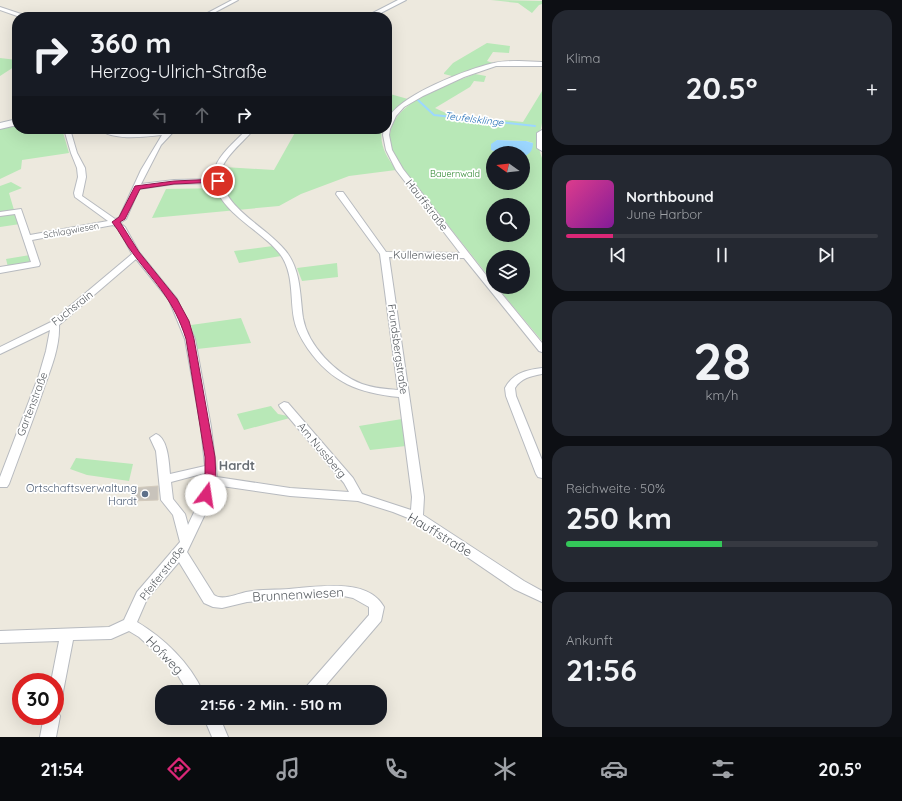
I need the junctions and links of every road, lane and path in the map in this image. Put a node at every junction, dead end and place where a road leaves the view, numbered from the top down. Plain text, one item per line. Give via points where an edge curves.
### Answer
1 (236, 0) edge
2 (403, 0) edge
3 (0, 8) edge
4 (12, 12) edge
5 (212, 12) edge
6 (378, 12) edge
7 (542, 64) edge
8 (392, 119) edge
9 (12, 123) edge
10 (0, 126) edge
11 (542, 133) edge
12 (69, 134) edge
13 (165, 134) edge
14 (246, 134) edge
15 (387, 134) edge
16 (542, 148) edge
17 (218, 181) junction
18 (137, 187) junction
19 (340, 194) dead end
20 (0, 214) edge
21 (115, 222) junction
22 (27, 238) junction
23 (137, 254) junction
24 (384, 254) junction
25 (468, 256) junction
26 (0, 270) edge
27 (54, 324) junction
28 (542, 349) edge
29 (0, 351) edge
30 (542, 371) edge
31 (404, 394) junction
32 (284, 405) dead end
33 (156, 438) dead end
34 (211, 474) junction
35 (542, 474) edge
36 (165, 480) junction
37 (3, 484) dead end
38 (358, 497) junction
39 (417, 517) junction
40 (183, 547) junction
41 (542, 597) edge
42 (129, 624) junction
43 (67, 634) junction
44 (0, 637) edge
45 (60, 673) edge
46 (192, 685) edge
47 (317, 685) edge
48 (50, 725) edge
49 (215, 725) edge
50 (48, 737) edge
51 (220, 737) edge

1 - 5 street
2 - 6 main road
3 - 4 street
7 - 8 street, Hauffstraße via 494,64 429,90 403,106
9 - 10 main road
11 - 16 main road
12 - 21 street, Pfeiferstraße via 81,168 79,197
13 - 18 street via 155,149
14 - 17 street via 222,161 217,173
15 - 25 street, Hauffstraße via 393,158
17 - 18 street via 174,182
17 - 31 street via 222,192 236,211 272,239 286,256 295,277 300,320 307,338 319,356 337,375 356,386
18 - 21 street via 122,219
19 - 24 street, Frundsbergstraße
20 - 22 street, Schlagwiesen via 18,211
21 - 22 street, Schlagwiesen
21 - 23 street, Pfeiferstraße via 121,227
22 - 26 street, Schlagwiesen via 36,264
23 - 27 street, Fuchsrain
23 - 34 street, Pfeiferstraße via 173,299 184,321 190,339 206,427
24 - 25 street, Kullenwiesen
24 - 31 street, Frundsbergstraße
25 - 28 street, Hauffstraße
27 - 29 street, Fuchsrain
27 - 37 street, Gartenstraße via 56,332 50,356
30 - 35 street via 518,378 510,388 510,396
31 - 39 street, Frundsbergstraße via 418,497
32 - 38 street, Am Nussberg via 349,481
33 - 36 street via 162,451
34 - 36 street
34 - 38 street, Hauffstraße via 290,492
34 - 40 street, Pfeiferstraße via 201,510
36 - 40 street via 167,500 179,514
38 - 39 street, Hauffstraße
39 - 41 street, Hauffstraße
40 - 42 street, Pfeiferstraße via 142,596
40 - 47 street, Brunnenwiesen via 209,599 218,603 247,597 339,590 356,593 374,603 377,607 376,617
42 - 43 street via 111,633
42 - 46 street, Hofweg via 144,633 179,665
43 - 44 street
43 - 45 street
48 - 50 street
49 - 51 street

